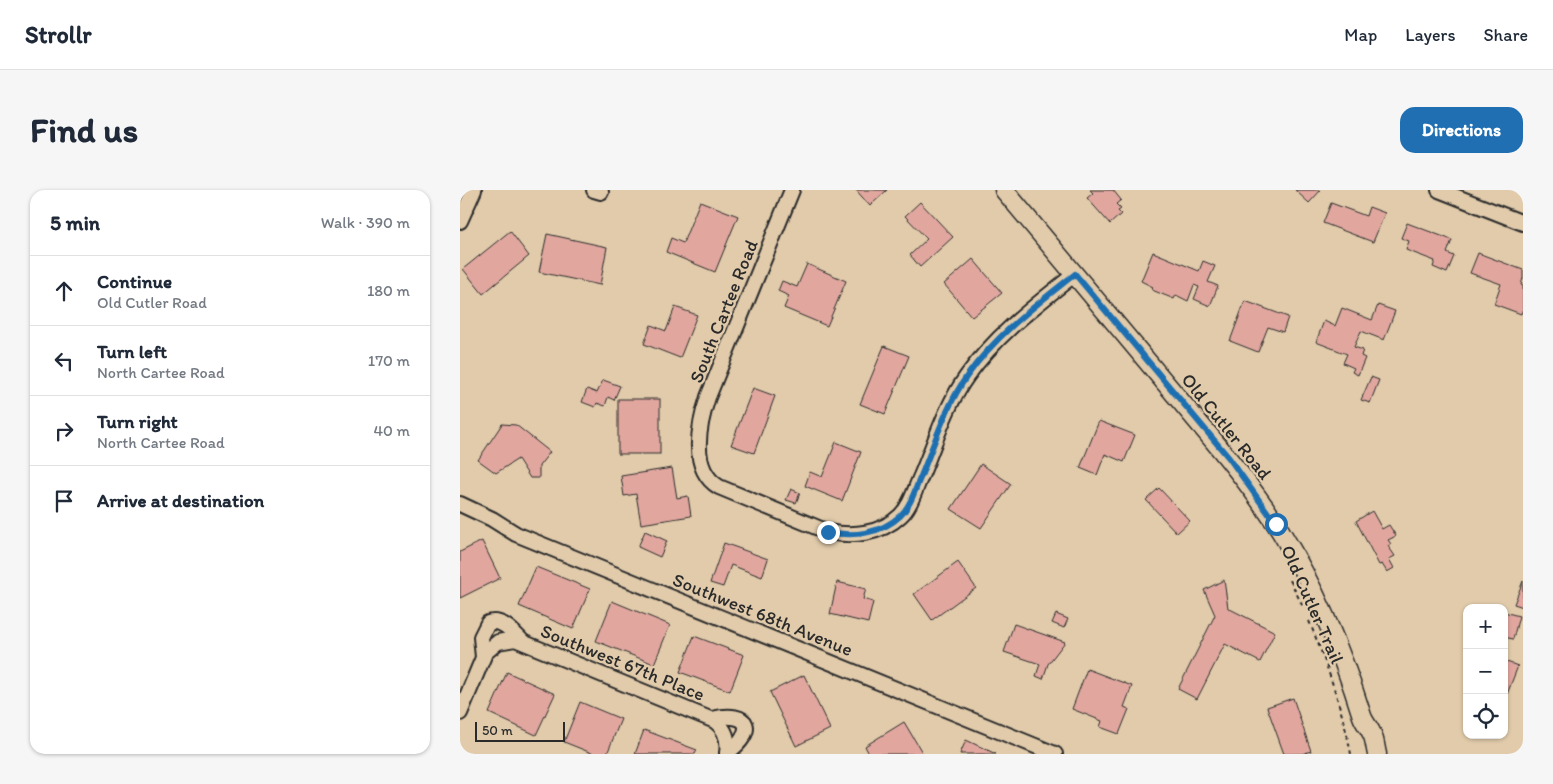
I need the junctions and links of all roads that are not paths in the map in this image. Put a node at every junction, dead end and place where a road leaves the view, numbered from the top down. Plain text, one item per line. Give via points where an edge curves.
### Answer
1 (474, 190) edge
2 (792, 190) edge
3 (1004, 190) edge
4 (1439, 190) edge
5 (460, 221) edge
6 (1523, 224) edge
7 (1075, 274) junction
8 (460, 504) edge
9 (522, 641) junction
10 (483, 657) junction
11 (460, 713) edge
12 (712, 719) junction
13 (1363, 721) junction
14 (727, 754) edge
15 (1055, 754) edge
16 (1365, 754) edge
17 (1377, 754) edge

1 - 5 street
2 - 7 street, South Cartee Road via 708,397 702,420 700,460 707,478 726,491 828,532 864,533 883,527 901,515 966,378 1007,330
3 - 7 main road, Old Cutler Road
4 - 6 street
7 - 13 main road, Old Cutler Road via 1229,458 1281,533 1326,620
8 - 15 street, Southwest 68th Avenue via 516,534
9 - 10 street, Southwest 67th Place via 498,642
9 - 10 street via 503,624 488,623 482,637
9 - 12 street, Southwest 67th Place
10 - 11 street
12 - 14 street, Southwest 67th Place via 720,724 726,735
12 - 14 street via 735,717 745,723 744,737
13 - 16 main road via 1361,735
13 - 17 main road via 1372,733

